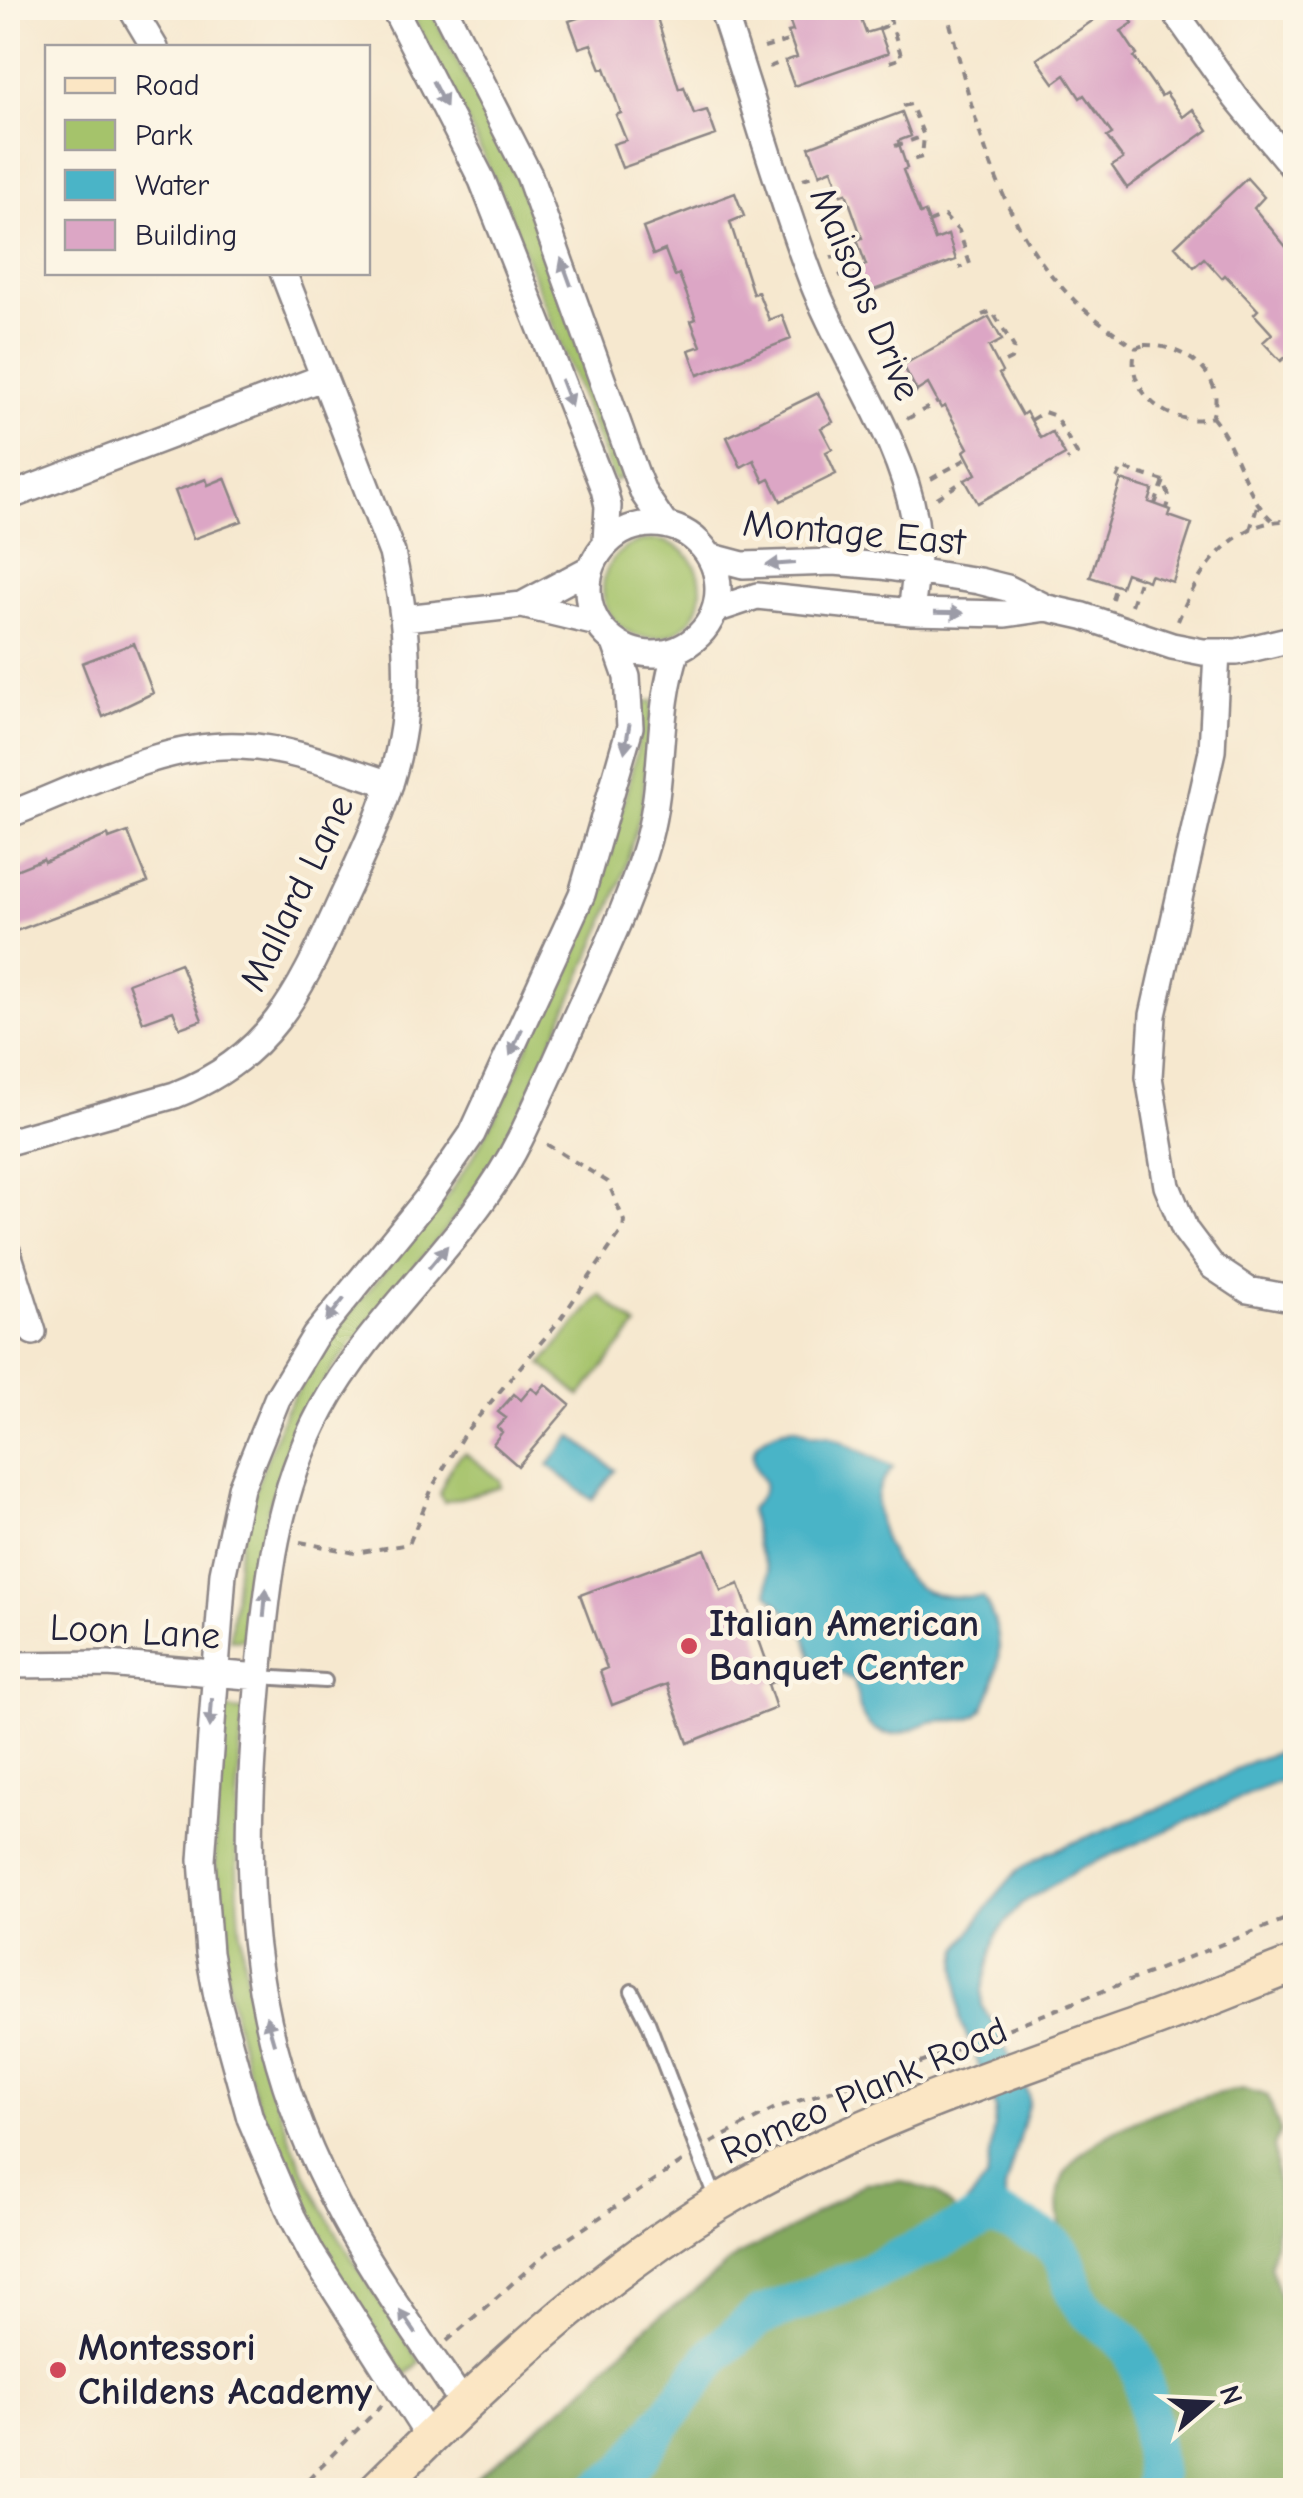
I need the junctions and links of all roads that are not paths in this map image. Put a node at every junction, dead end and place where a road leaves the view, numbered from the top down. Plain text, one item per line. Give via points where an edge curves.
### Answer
1 (131, 8) edge
2 (394, 8) edge
3 (444, 8) edge
4 (722, 8) edge
5 (1172, 8) edge
6 (154, 45) edge
7 (1293, 163) edge
8 (284, 275) edge
9 (324, 377) junction
10 (8, 497) edge
11 (665, 524) junction
12 (606, 542) junction
13 (710, 556) junction
14 (590, 568) junction
15 (916, 569) junction
16 (522, 605) junction
17 (1046, 608) junction
18 (714, 610) junction
19 (911, 612) junction
20 (405, 618) junction
21 (597, 623) junction
22 (1296, 638) edge
23 (615, 643) junction
24 (677, 650) junction
25 (1217, 652) junction
26 (390, 784) junction
27 (8, 816) edge
28 (8, 1142) edge
29 (8, 1253) edge
30 (1296, 1299) edge
31 (33, 1332) dead end
32 (8, 1665) edge
33 (214, 1674) junction
34 (259, 1677) junction
35 (326, 1682) dead end
36 (1296, 1964) edge
37 (632, 1991) dead end
38 (718, 2204) junction
39 (463, 2404) junction
40 (429, 2437) junction
41 (376, 2490) edge

1 - 6 street
2 -> 12 street via 499,220 604,489
11 -> 3 street via 644,494 529,176
4 - 15 street, Maisons Drive via 814,285 900,470 915,522
5 - 7 street
8 - 9 street, Mallard Lane
9 - 10 street
9 - 20 street, Mallard Lane via 392,554
11 - 12 street via 634,526
11 - 13 street
12 - 14 street
15 -> 13 street, Montage East via 834,562 743,565
13 - 18 street via 718,582
14 - 16 street
14 - 21 street via 588,598
15 - 17 street, Montage East via 1006,588
15 - 19 street, Maisons Drive
16 - 20 street
16 - 21 street
19 -> 17 street, Montage East
17 - 25 street, Montage East via 1172,646
18 - 19 street, Montage East via 758,596
18 - 24 street via 700,634
20 - 26 street, Mallard Lane via 406,693
21 - 23 street
22 - 25 street, Montage East
23 - 24 street via 652,654
23 -> 33 street via 627,677 630,727 582,894 472,1134 315,1336 276,1399 230,1529
34 -> 24 street via 279,1518 320,1412 364,1345 496,1180 617,926 655,806
25 - 30 street via 1212,751 1153,1015 1149,1077 1167,1186 1185,1230 1212,1266 1248,1290
26 - 27 street via 274,750 218,746 162,756
26 - 28 street, Mallard Lane via 310,970 292,1002 249,1050 175,1095
29 - 31 street
32 - 33 street, Loon Lane via 108,1664
33 - 34 street, Loon Lane
33 -> 40 street via 202,1860 209,1952 232,2062 292,2216
34 - 35 lane
39 -> 34 street via 328,2190 266,2015 248,1849
36 - 38 main road, Romeo Plank Road via 837,2141
37 - 38 lane
38 - 39 main road, Romeo Plank Road via 587,2294
39 - 40 main road, Romeo Plank Road
40 - 41 main road, Romeo Plank Road

